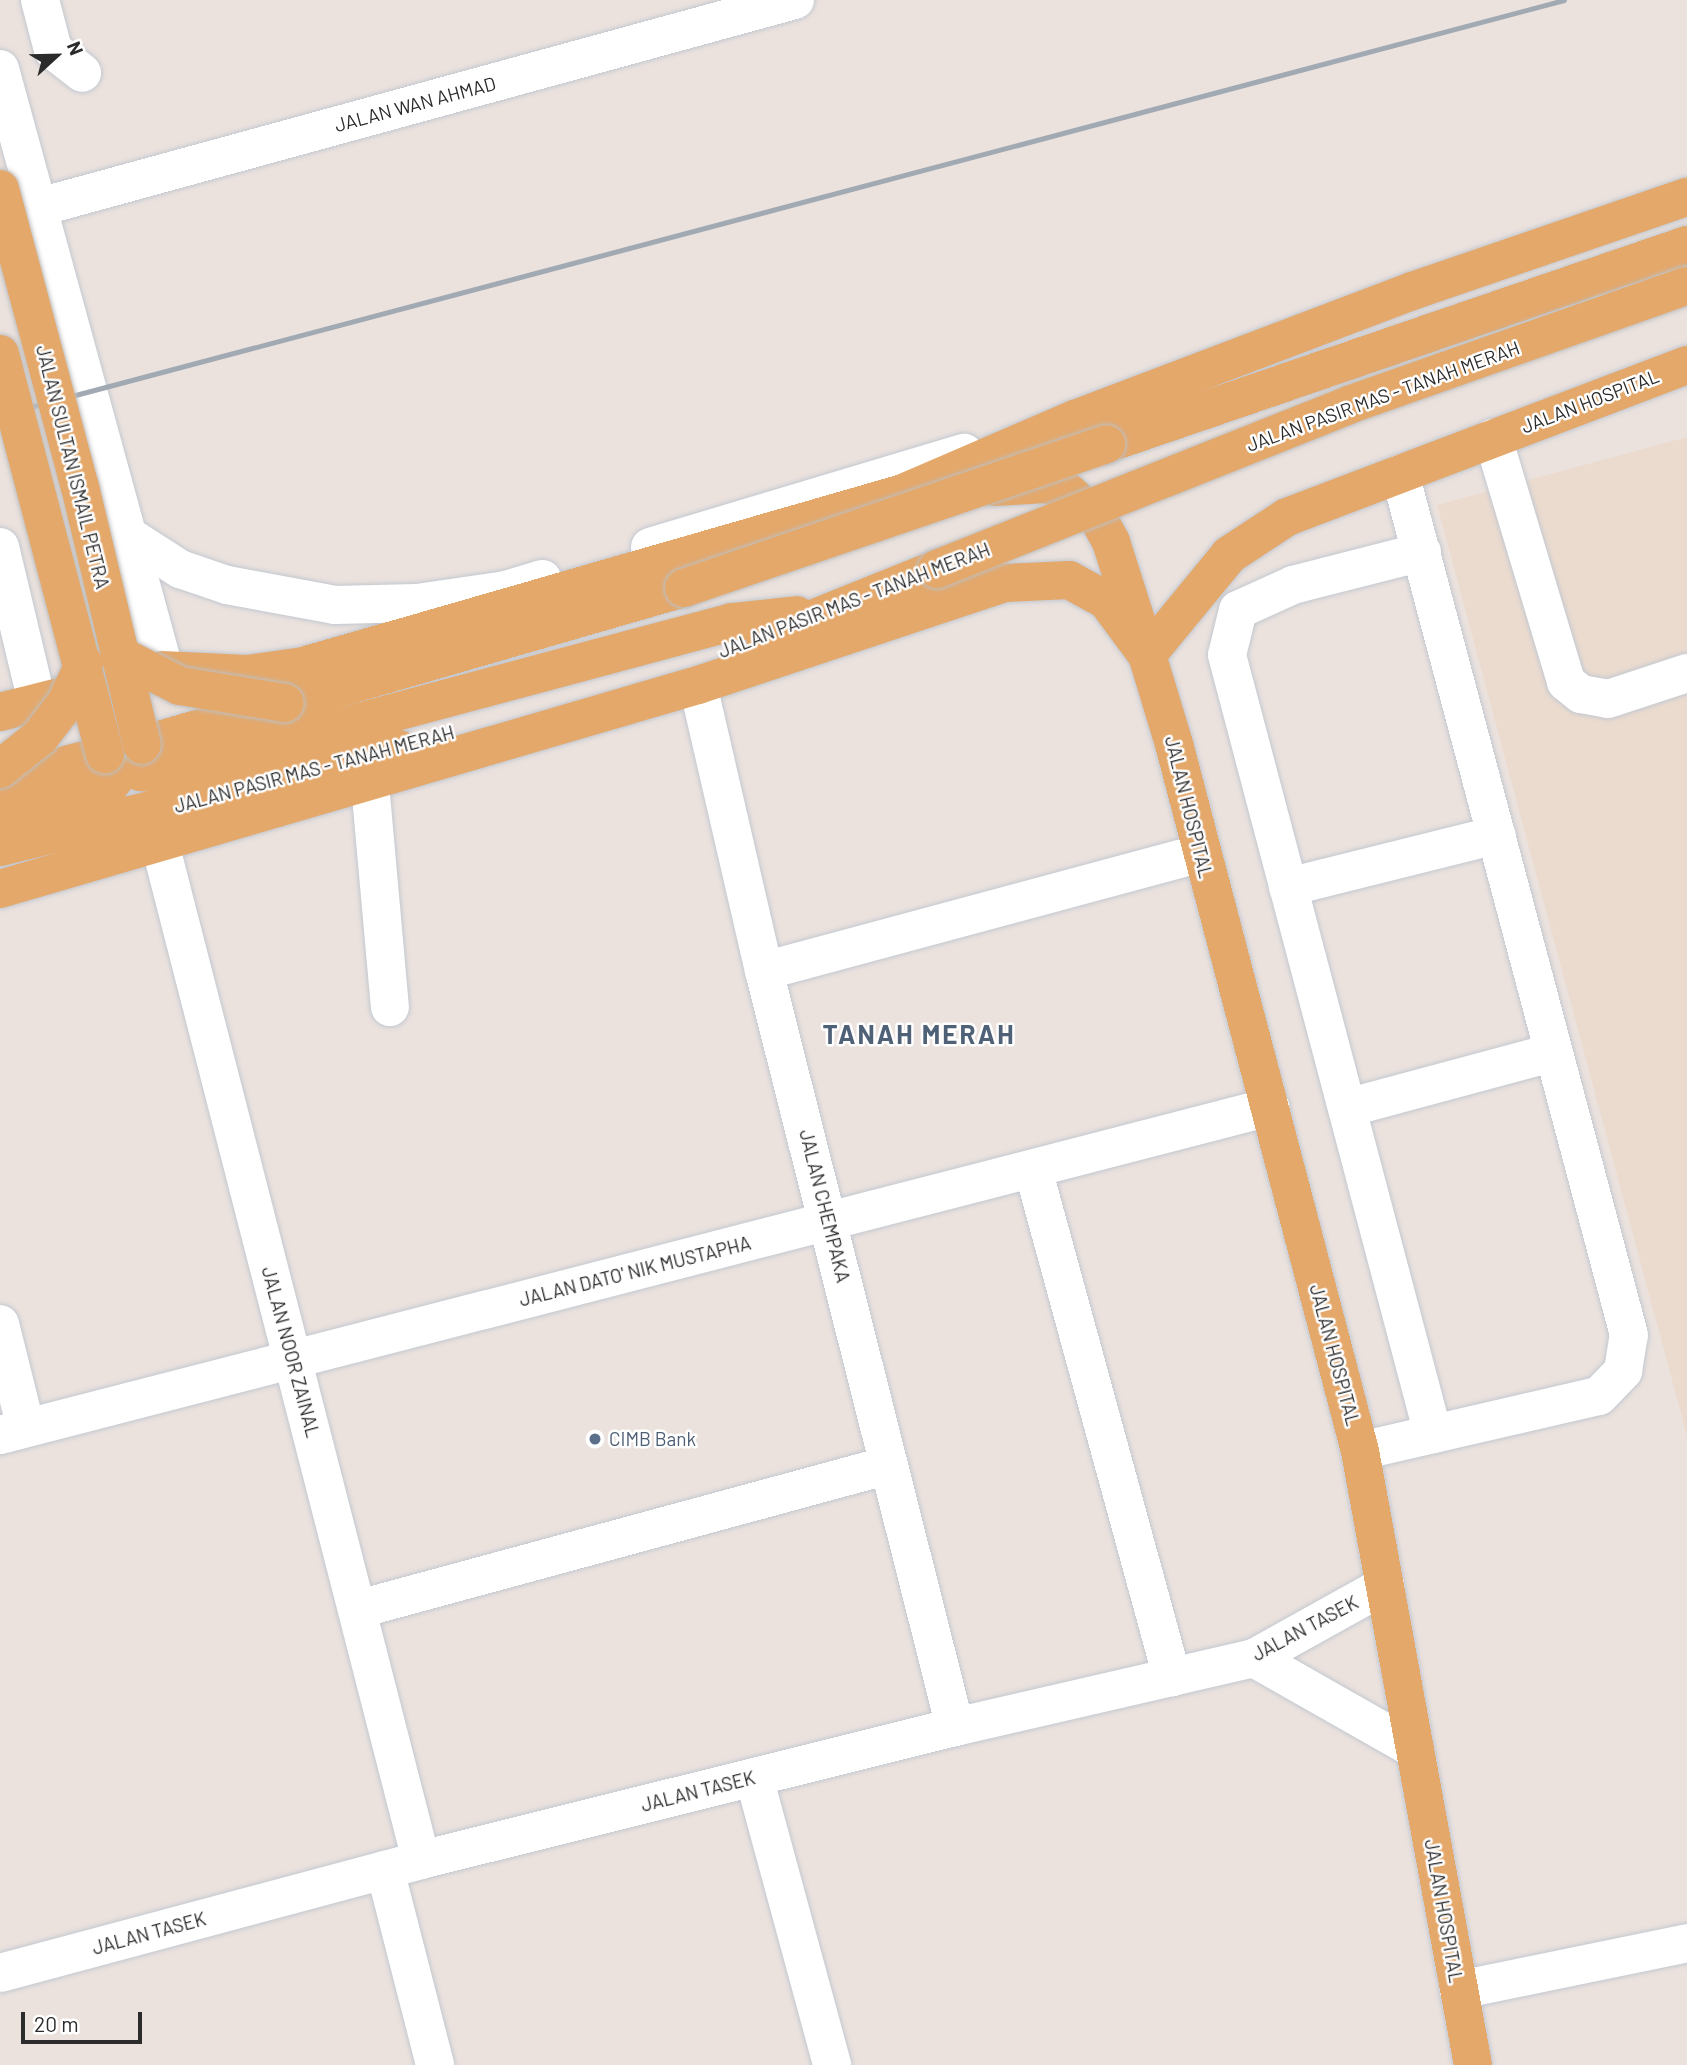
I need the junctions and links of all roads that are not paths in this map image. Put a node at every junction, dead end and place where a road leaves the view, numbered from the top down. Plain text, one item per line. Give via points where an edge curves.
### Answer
1 (40, 0) edge
2 (795, 0) edge
3 (0, 69) edge
4 (82, 73) dead end
5 (0, 189) edge
6 (1687, 197) edge
7 (36, 208) junction
8 (1687, 245) edge
9 (1687, 286) edge
10 (0, 354) edge
11 (1687, 365) edge
12 (1075, 419) junction
13 (1493, 438) junction
14 (1400, 474) junction
15 (903, 493) junction
16 (124, 533) junction
17 (0, 547) edge
18 (1422, 552) junction
19 (834, 611) junction
20 (1147, 655) junction
21 (121, 656) junction
22 (84, 664) junction
23 (164, 669) junction
24 (1687, 673) edge
25 (698, 685) junction
26 (37, 702) junction
27 (285, 703) junction
28 (0, 712) edge
29 (125, 756) junction
30 (0, 769) edge
31 (0, 782) edge
32 (370, 784) junction
33 (0, 817) edge
34 (1497, 835) junction
35 (160, 844) junction
36 (0, 847) edge
37 (1201, 853) junction
38 (1288, 887) junction
39 (0, 889) edge
40 (764, 971) junction
41 (390, 1007) dead end
42 (1555, 1052) junction
43 (1270, 1107) junction
44 (1347, 1108) junction
45 (1033, 1169) junction
46 (829, 1222) junction
47 (0, 1324) edge
48 (293, 1358) junction
49 (13, 1432) edge
50 (1433, 1434) junction
51 (1360, 1451) junction
52 (889, 1465) junction
53 (1385, 1585) junction
54 (359, 1609) junction
55 (1254, 1658) junction
56 (1172, 1677) junction
57 (955, 1727) junction
58 (1415, 1749) junction
59 (754, 1777) junction
60 (421, 1860) junction
61 (385, 1870) junction
62 (1687, 1943) edge
63 (0, 1973) edge
64 (1459, 1990) junction
65 (435, 2065) edge
66 (832, 2065) edge
67 (1473, 2065) edge

1 - 4 street via 53,50
2 - 7 street, JALAN WAN AHMAD
3 - 7 street
5 - 21 main road, JALAN SULTAN ISMAIL PETRA, bridge
6 - 12 main road via 1412,290
7 - 16 street
8 - 27 main road, bridge via 684,588
9 - 19 main road, JALAN PASIR MAS - TANAH MERAH, bridge via 1351,404
10 - 22 main road, JALAN SULTAN ISMAIL PETRA, bridge
11 - 13 main road, JALAN HOSPITAL
12 - 15 main road
12 - 16 street via 506,590 417,603 335,605 226,585 180,569
13 - 14 main road, JALAN HOSPITAL
13 - 24 street via 1566,682 1581,694 1608,699
14 - 18 street
14 - 20 main road, JALAN HOSPITAL via 1287,517 1229,555
15 - 20 main road via 1047,484 1069,492 1099,520 1111,542
15 - 23 main road via 303,666 247,674
16 - 23 street
17 - 26 street
18 - 34 street
18 - 38 street via 1293,585 1238,610 1227,655
19 - 29 main road via 732,622 164,774
19 - 36 main road, JALAN PASIR MAS - TANAH MERAH via 744,646 392,752
20 - 25 main road, JALAN HOSPITAL via 1106,600 1069,580 1005,583
20 - 37 main road, JALAN HOSPITAL
21 - 27 main road, bridge via 180,686
21 - 29 main road, JALAN SULTAN ISMAIL PETRA, bridge
22 - 29 main road, JALAN SULTAN ISMAIL PETRA, bridge
22 - 30 main road, bridge via 66,703 40,737
23 - 26 main road
25 - 32 main road, JALAN HOSPITAL
25 - 40 street, JALAN CHEMPAKA
26 - 28 main road
27 - 29 main road
29 - 31 main road
29 - 33 main road via 109,786
32 - 35 main road, JALAN HOSPITAL
32 - 41 street
34 - 38 street
34 - 42 street
35 - 39 main road, JALAN HOSPITAL
35 - 48 street, JALAN NOOR ZAINAL
37 - 40 street
37 - 43 main road, JALAN HOSPITAL
38 - 44 street
40 - 46 street, JALAN CHEMPAKA
42 - 44 street
42 - 50 street via 1629,1335 1623,1371 1599,1396
43 - 45 street, JALAN DATO' NIK MUSTAPHA
43 - 51 main road, JALAN HOSPITAL
44 - 50 street
45 - 46 street, JALAN DATO' NIK MUSTAPHA
45 - 56 street
46 - 48 street, JALAN DATO' NIK MUSTAPHA
46 - 52 street, JALAN CHEMPAKA
47 - 49 street
48 - 49 street, JALAN DATO' NIK MUSTAPHA
48 - 54 street, JALAN NOOR ZAINAL
50 - 51 street
51 - 53 main road, JALAN HOSPITAL
52 - 54 street
52 - 57 street, JALAN CHEMPAKA
53 - 55 street, JALAN TASEK
53 - 58 main road, JALAN HOSPITAL
54 - 60 street, JALAN NOOR ZAINAL
55 - 56 street, JALAN TASEK
55 - 58 street
56 - 57 street, JALAN TASEK
57 - 59 street, JALAN TASEK
58 - 64 main road, JALAN HOSPITAL
59 - 60 street, JALAN TASEK
59 - 66 street
60 - 61 street, JALAN TASEK
61 - 63 street, JALAN TASEK
61 - 65 street
62 - 64 street
64 - 67 main road, JALAN HOSPITAL

